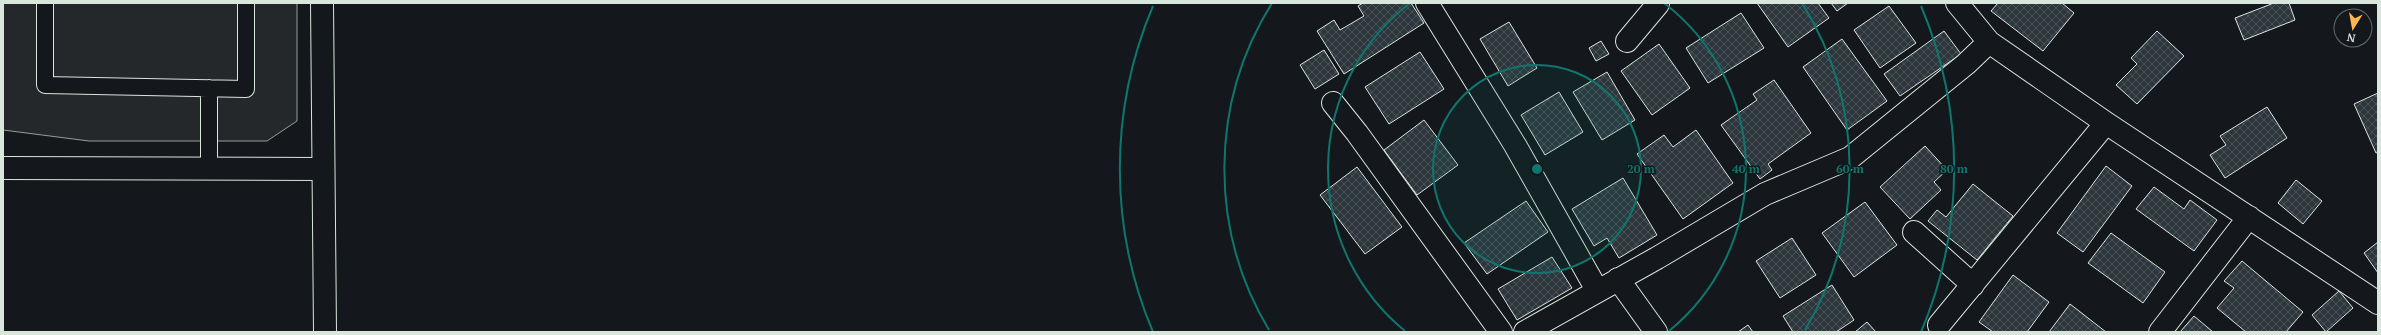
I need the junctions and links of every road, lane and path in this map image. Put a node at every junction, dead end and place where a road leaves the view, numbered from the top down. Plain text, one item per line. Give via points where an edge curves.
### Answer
1 (45, 3) edge
2 (246, 3) edge
3 (322, 3) edge
4 (1427, 3) edge
5 (1659, 3) edge
6 (1957, 3) edge
7 (1627, 41) dead end
8 (1989, 42) junction
9 (209, 88) junction
10 (1332, 103) dead end
11 (2106, 123) junction
12 (3, 168) edge
13 (209, 169) junction
14 (322, 169) junction
15 (2248, 217) junction
16 (1914, 232) dead end
17 (1618, 279) junction
18 (1972, 285) junction
19 (1597, 290) junction
20 (2378, 303) edge
21 (1939, 325) dead end
22 (325, 332) edge
23 (1501, 332) edge
24 (1525, 332) edge
25 (1656, 332) edge
26 (2160, 332) edge

1 - 9 lane via 44,85
2 - 9 lane via 246,88
3 - 14 street
4 - 19 street via 1515,145
5 - 7 street
6 - 8 street
8 - 11 street
8 - 17 street via 1966,64 1850,158 1764,194
9 - 13 lane
10 - 23 street via 1357,133
11 - 15 street
11 - 18 street
12 - 13 street
13 - 14 street
14 - 22 street
15 - 20 street
15 - 26 street
16 - 18 street
17 - 19 street
17 - 25 street
18 - 21 street
19 - 24 street

